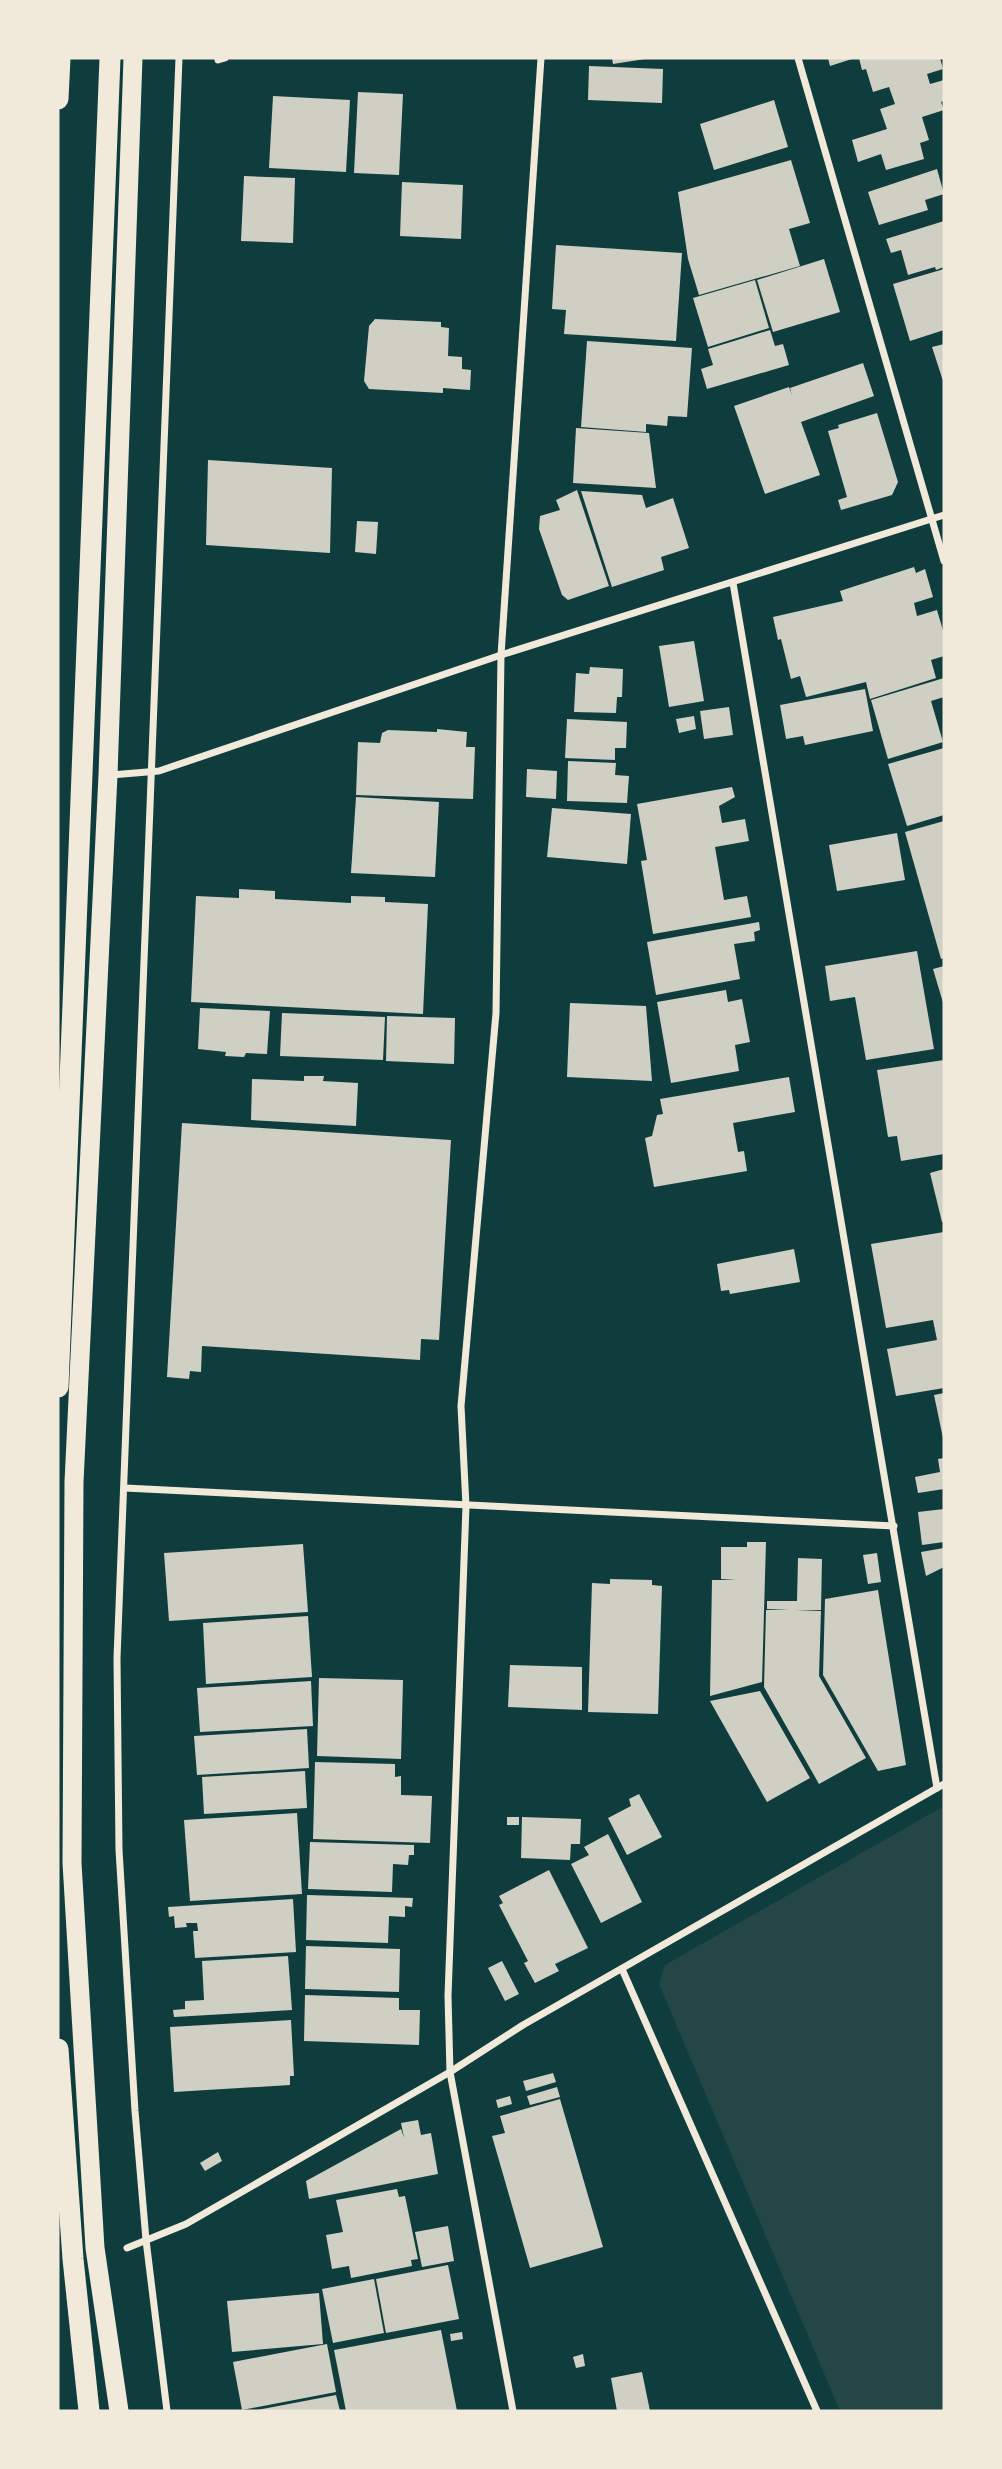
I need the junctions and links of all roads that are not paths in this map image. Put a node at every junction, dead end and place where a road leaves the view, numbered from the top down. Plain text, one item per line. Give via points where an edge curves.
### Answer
1 (60, 58) edge
2 (110, 58) edge
3 (133, 58) edge
4 (179, 58) edge
5 (541, 58) edge
6 (798, 58) edge
7 (58, 99) edge
8 (944, 515) edge
9 (932, 519) junction
10 (944, 561) edge
11 (733, 583) junction
12 (501, 655) junction
13 (150, 772) junction
14 (108, 775) junction
15 (58, 1387) edge
16 (125, 1488) junction
17 (466, 1506) junction
18 (894, 1526) junction
19 (941, 1786) edge
20 (622, 1969) junction
21 (58, 2049) edge
22 (450, 2072) junction
23 (146, 2240) junction
24 (127, 2248) dead end
25 (89, 2411) edge
26 (119, 2411) edge
27 (167, 2411) edge
28 (513, 2411) edge
29 (817, 2411) edge

1 - 7 highway
2 - 15 highway
3 - 14 highway
4 - 13 street
5 - 12 street
6 - 9 street
8 - 9 street
9 - 10 street
9 - 11 street
11 - 12 street
11 - 18 street
12 - 13 street
12 - 17 street via 496,1013 461,1406
13 - 14 street
13 - 16 street
14 - 26 highway via 74,1482 72,1863 95,2248
16 - 17 street
16 - 23 street via 117,1658 119,1850
17 - 18 street
17 - 22 street via 448,1996
18 - 19 street
19 - 20 street
20 - 22 street
20 - 29 street
21 - 25 highway
22 - 23 street via 186,2224
22 - 28 street
23 - 24 street
23 - 27 street

